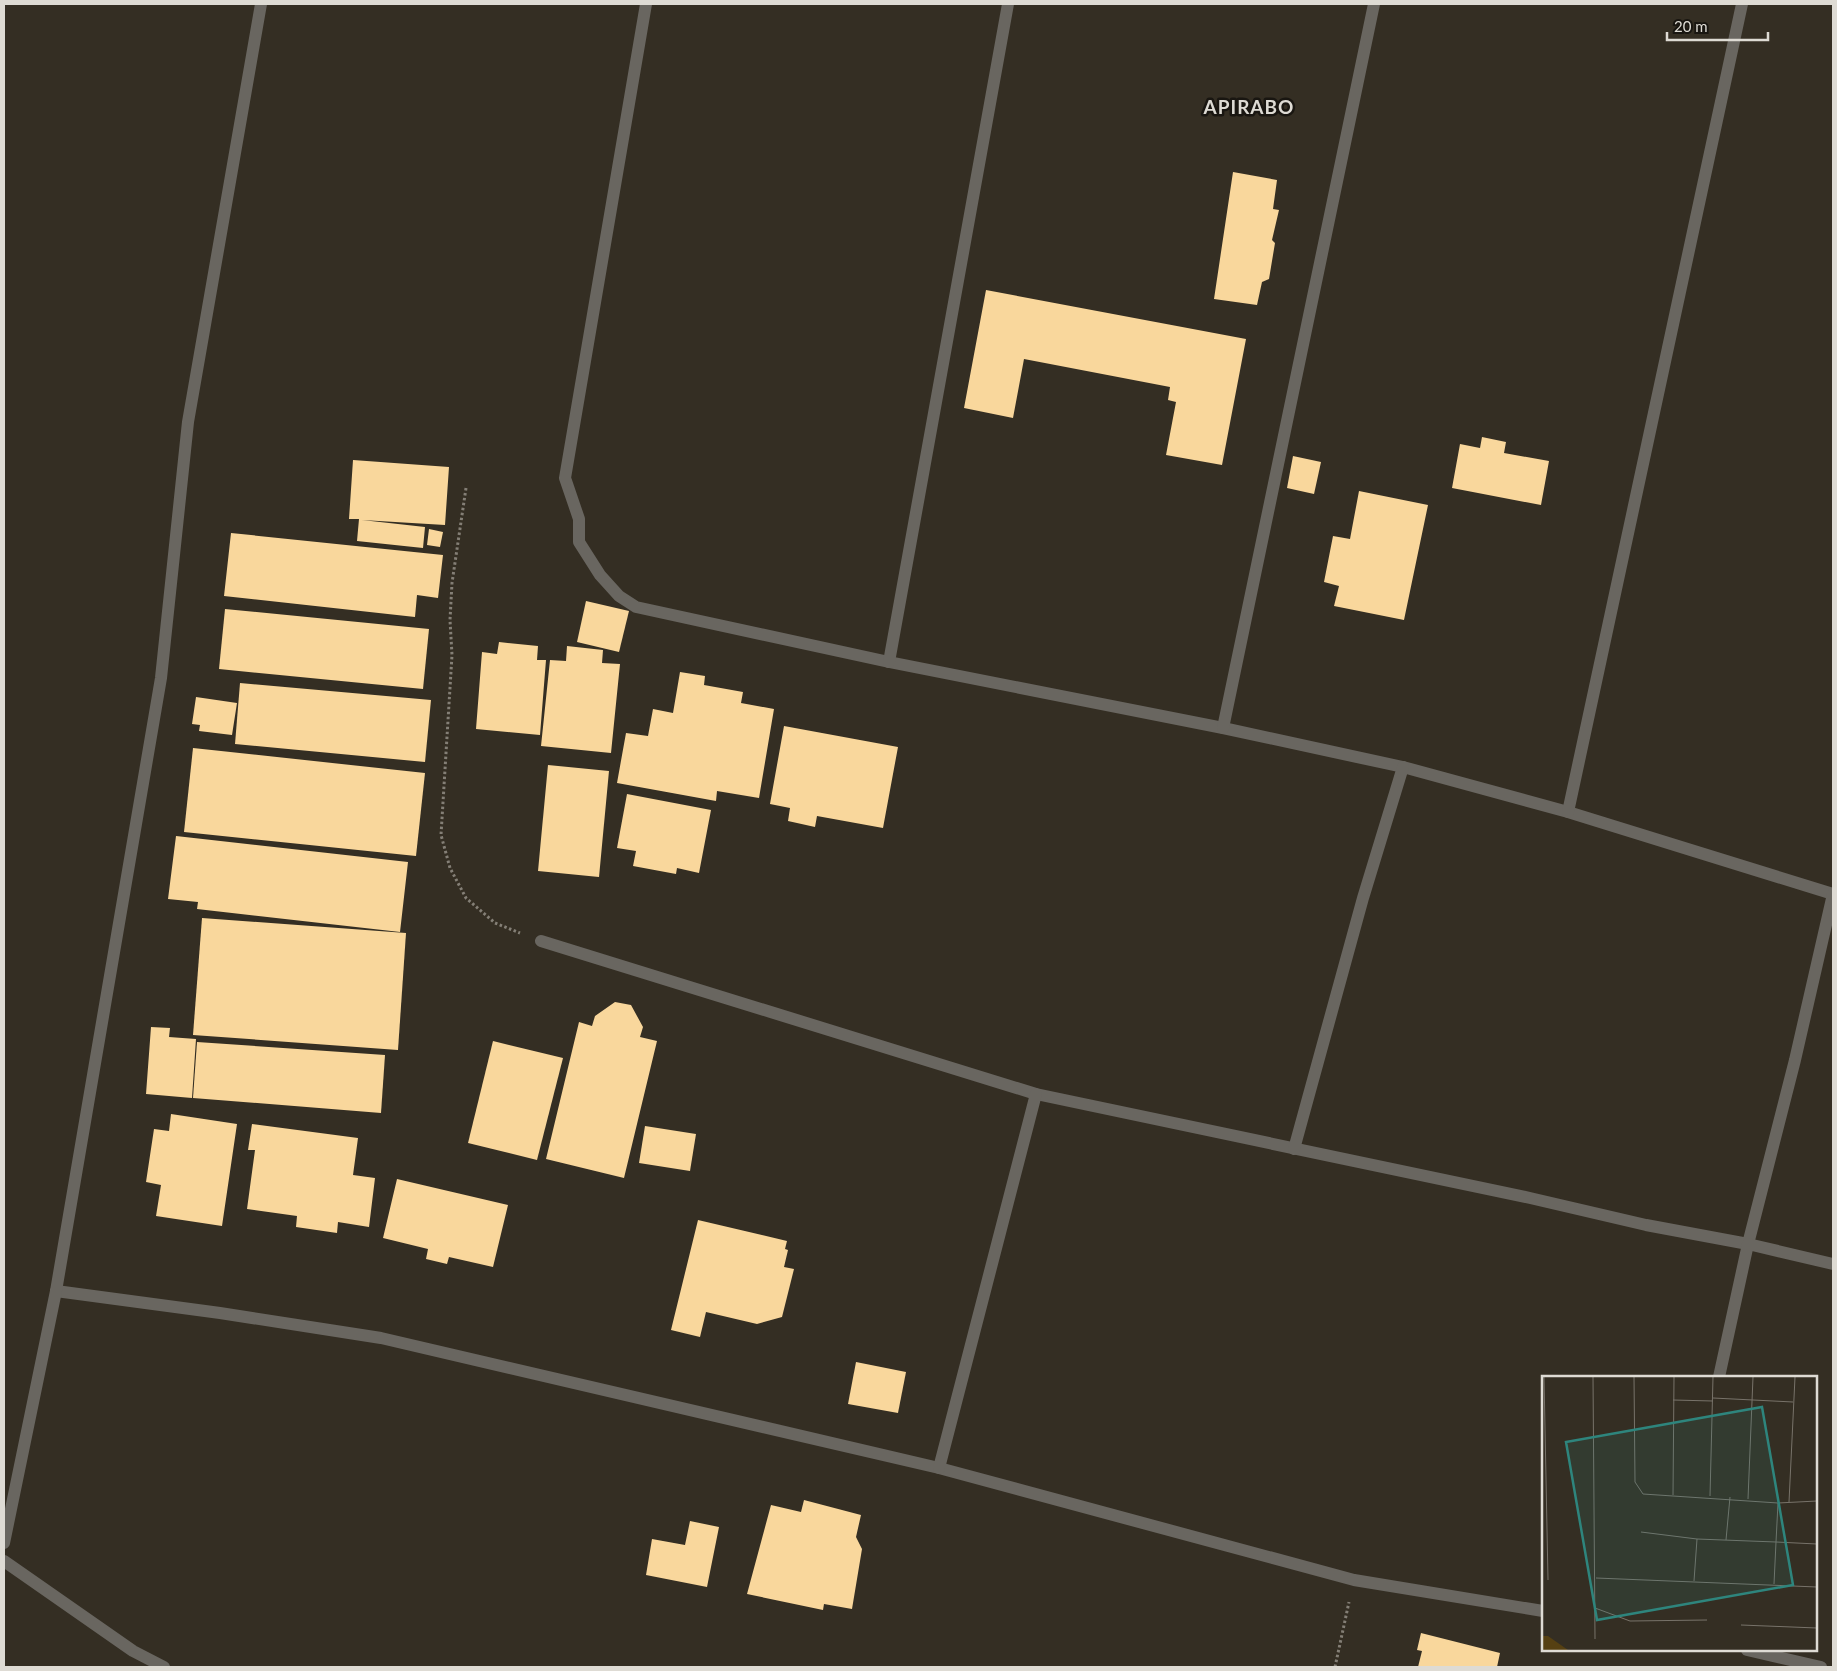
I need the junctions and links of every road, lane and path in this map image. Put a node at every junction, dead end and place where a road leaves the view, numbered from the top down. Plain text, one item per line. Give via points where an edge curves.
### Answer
1 (261, 4) edge
2 (646, 4) edge
3 (1008, 4) edge
4 (1374, 4) edge
5 (1742, 4) edge
6 (466, 488) dead end
7 (889, 662) junction
8 (1223, 728) junction
9 (1403, 767) junction
10 (1568, 812) junction
11 (1833, 894) edge
12 (541, 941) joint
13 (1036, 1094) junction
14 (1294, 1149) junction
15 (1748, 1244) junction
16 (1833, 1264) edge
17 (56, 1291) junction
18 (1719, 1376) edge
19 (940, 1468) junction
20 (4, 1542) edge
21 (4, 1561) edge
22 (1354, 1580) junction
23 (1542, 1611) edge
24 (1751, 1651) edge
25 (164, 1667) edge
26 (1335, 1667) edge
27 (1821, 1667) edge

1 - 17 street via 188,422 161,678
2 - 7 street via 565,478 579,519 579,542 618,596 636,607
3 - 7 street
4 - 8 street
5 - 10 street
6 - 12 path via 452,583 452,655 442,836 450,868 466,898 496,923
7 - 8 street
8 - 9 street
9 - 10 street
9 - 14 street via 1363,898
10 - 11 street
11 - 15 street
12 - 13 street
13 - 14 street
13 - 19 street
14 - 15 street via 1530,1198 1646,1226
15 - 16 street
15 - 18 street
17 - 19 street via 381,1338
17 - 20 street
19 - 22 street
21 - 25 street via 133,1651
22 - 23 street
22 - 26 path
24 - 27 street

